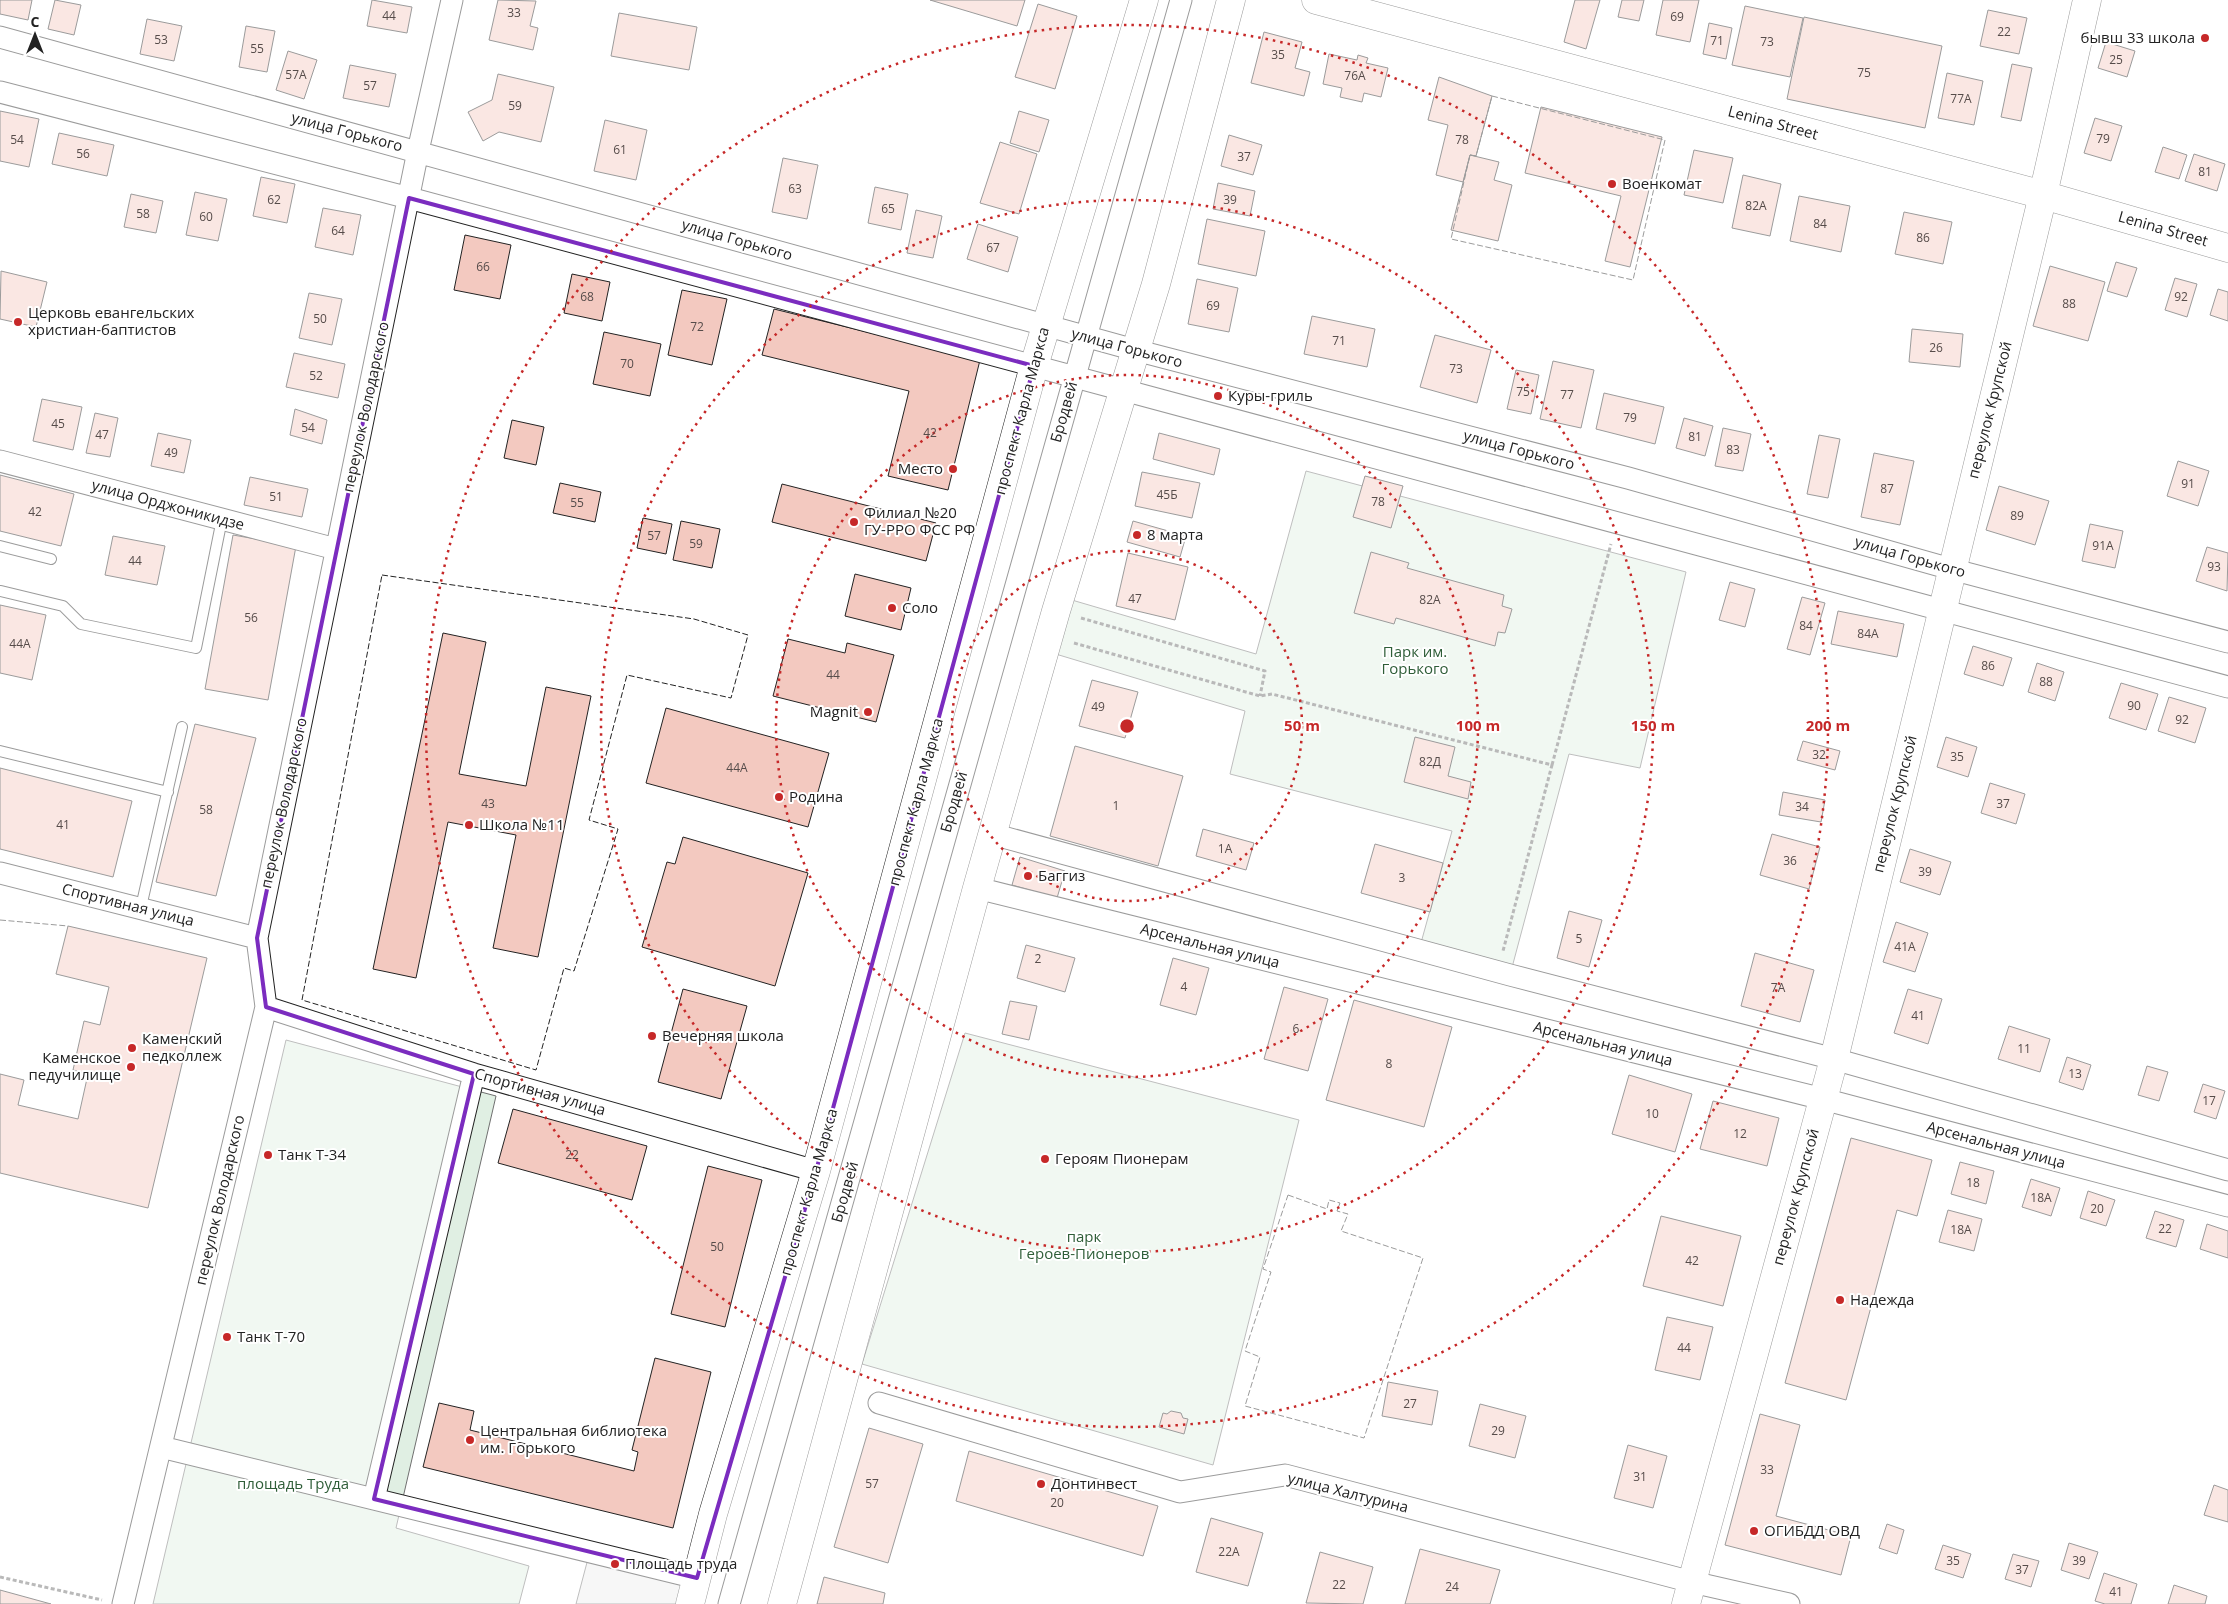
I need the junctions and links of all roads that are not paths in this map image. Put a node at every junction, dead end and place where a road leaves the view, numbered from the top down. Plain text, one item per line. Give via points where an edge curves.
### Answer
1 (452, 0) edge
2 (1144, 0) edge
3 (1181, 0) edge
4 (1231, 0) edge
5 (1316, 0) edge
6 (2087, 0) edge
7 (0, 37) edge
8 (0, 92) edge
9 (418, 151) junction
10 (2043, 195) junction
11 (409, 198) junction
12 (2228, 248) edge
13 (1046, 326) junction
14 (1086, 337) junction
15 (1135, 350) junction
16 (1034, 366) junction
17 (1074, 378) junction
18 (1124, 390) junction
19 (0, 461) edge
20 (222, 519) junction
21 (0, 546) edge
22 (336, 549) junction
23 (51, 559) dead end
24 (1950, 569) junction
25 (1, 591) edge
26 (1942, 609) junction
27 (2228, 642) edge
28 (2228, 687) edge
29 (182, 727) dead end
30 (0, 751) edge
31 (168, 792) junction
32 (992, 834) junction
33 (0, 874) edge
34 (977, 888) junction
35 (141, 907) junction
36 (256, 938) junction
37 (266, 1007) junction
38 (1834, 1059) junction
39 (474, 1074) junction
40 (1823, 1099) junction
41 (2228, 1170) edge
42 (816, 1171) junction
43 (2228, 1206) edge
44 (879, 1403) dead end
45 (161, 1447) junction
46 (374, 1499) junction
47 (697, 1578) junction
48 (1689, 1593) edge
49 (117, 1603) edge
50 (690, 1604) edge
51 (729, 1604) edge
52 (782, 1604) edge
53 (1789, 1604) edge

1 - 9 street, переулок Володарского
2 - 13 street, проспект Карла Маркса
3 - 14 street, Бродвей
4 - 15 street via 1156,284
5 - 10 street, Lenina Street
6 - 10 street, переулок Крупской
7 - 9 street, улица Горького
8 - 11 street
9 - 11 street, переулок Володарского
9 - 13 street, улица Горького
10 - 12 street, Lenina Street
10 - 24 street, переулок Крупской
11 - 16 street
11 - 22 street, переулок Володарского
13 - 14 street, улица Горького
13 - 16 street, проспект Карла Маркса
14 - 15 street, улица Горького
14 - 17 street, Бродвей
15 - 18 street
15 - 24 street, улица Горького via 1628,478
16 - 17 street
16 - 42 street, проспект Карла Маркса
17 - 18 street
17 - 51 street, Бродвей
18 - 26 street
18 - 32 street
19 - 20 street, улица Орджоникидзе
20 - 22 street, улица Орджоникидзе
20 - 25 lane via 196,648 81,624 62,606
21 - 23 lane
22 - 36 street, переулок Володарского
24 - 26 street, переулок Крупской
24 - 27 street, улица Горького
26 - 28 street
26 - 38 street, переулок Крупской
29 - 31 lane
30 - 31 lane
31 - 35 lane
32 - 34 street
32 - 38 street
33 - 35 street, Спортивная улица
34 - 40 street, Арсенальная улица
34 - 52 street
35 - 36 street, Спортивная улица
36 - 37 street, переулок Володарского
37 - 39 street, Спортивная улица
37 - 45 street, переулок Володарского
38 - 40 street, переулок Крупской
38 - 41 street
39 - 42 street, Спортивная улица
39 - 46 street
40 - 43 street, Арсенальная улица
40 - 48 street, переулок Крупской
42 - 47 street, проспект Карла Маркса via 713,1514
44 - 48 street, улица Халтурина via 1180,1492 1286,1475
45 - 46 street
45 - 49 street, переулок Володарского
46 - 47 street
47 - 50 street, проспект Карла Маркса
48 - 53 street, улица Халтурина

